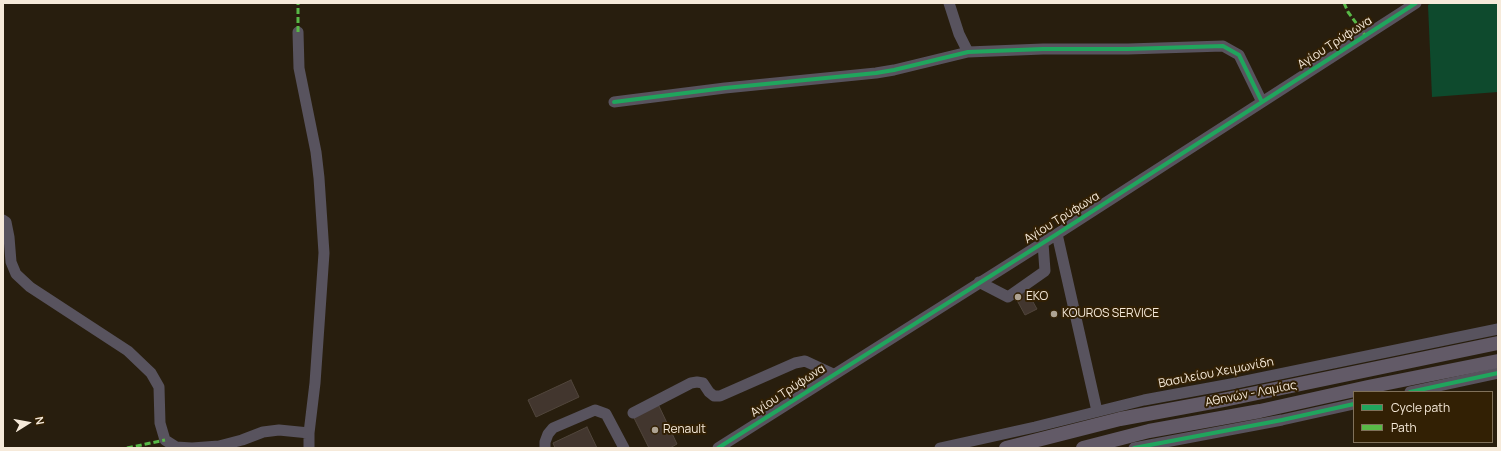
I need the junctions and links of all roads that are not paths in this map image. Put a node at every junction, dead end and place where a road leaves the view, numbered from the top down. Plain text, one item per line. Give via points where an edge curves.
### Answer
1 (948, 3) edge
2 (1416, 3) edge
3 (298, 32) dead end
4 (968, 52) junction
5 (614, 102) dead end
6 (1262, 102) junction
7 (3, 220) edge
8 (1057, 234) junction
9 (1043, 243) junction
10 (980, 282) junction
11 (1498, 329) edge
12 (1498, 343) edge
13 (1498, 361) edge
14 (1498, 373) edge
15 (833, 374) junction
16 (1415, 391) edge
17 (1353, 404) edge
18 (1097, 411) junction
19 (633, 413) dead end
20 (309, 433) junction
21 (309, 448) edge
22 (545, 448) edge
23 (624, 448) edge
24 (718, 448) edge
25 (940, 448) edge
26 (1006, 448) edge
27 (1083, 448) edge
28 (1134, 448) edge

1 - 4 street
2 - 6 street, Αγίου Τρύφωνα
3 - 20 street via 299,68 316,152 324,253 316,376
4 - 5 street via 876,73
4 - 6 street via 1223,46 1239,55
6 - 8 street, Αγίου Τρύφωνα
7 - 20 street via 6,222 11,262 16,274 30,287 128,351 151,373 159,388 160,423 165,440 176,447 192,448 219,446 279,430
8 - 9 street, Αγίου Τρύφωνα
8 - 18 street
9 - 10 street, Αγίου Τρύφωνα
9 - 10 street via 1045,271 1008,297
10 - 15 street, Αγίου Τρύφωνα
11 - 18 street, Βασιλείου Χειμωνίδη
12 - 26 main road, Αθηνών - Λαμίας via 1120,419
13 - 27 main road, Αθηνών - Λαμίας via 1149,431
14 - 16 street
15 - 19 street via 805,361 720,396 714,396 703,383 691,383
15 - 24 street, Αγίου Τρύφωνα
17 - 28 street
18 - 25 street, Βασιλείου Χειμωνίδη
20 - 21 street
22 - 23 street via 548,434 553,428 595,410 606,414

